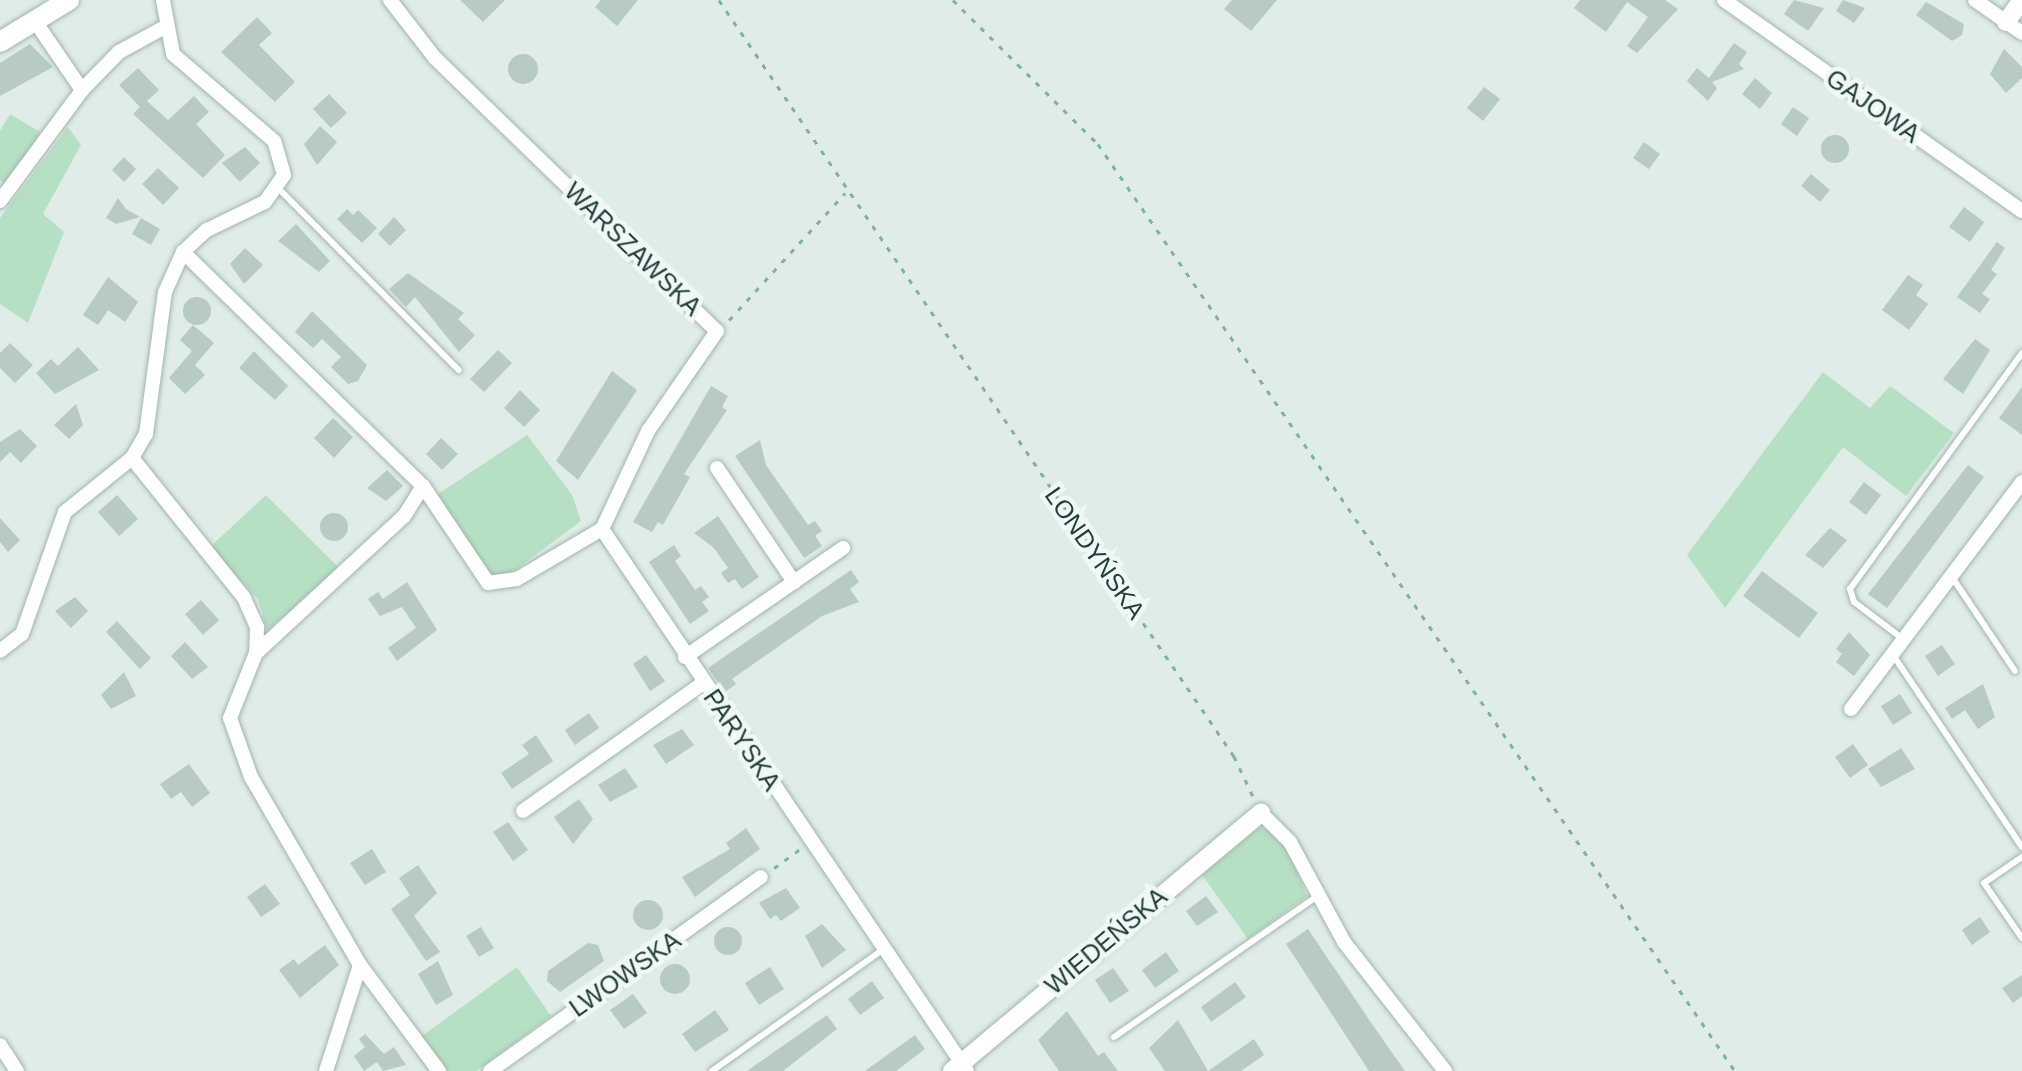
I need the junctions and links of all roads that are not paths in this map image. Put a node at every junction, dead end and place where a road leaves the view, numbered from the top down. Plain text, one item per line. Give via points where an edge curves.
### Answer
1 (69, 0) edge
2 (163, 0) edge
3 (390, 0) edge
4 (1724, 0) edge
5 (1976, 0) edge
6 (2022, 0) edge
7 (34, 20) junction
8 (2006, 22) junction
9 (163, 28) junction
10 (2022, 34) edge
11 (0, 42) edge
12 (82, 90) junction
13 (279, 189) junction
14 (0, 201) edge
15 (2022, 211) edge
16 (183, 252) junction
17 (2022, 352) edge
18 (458, 370) dead end
19 (132, 458) junction
20 (717, 468) dead end
21 (2022, 482) edge
22 (423, 486) junction
23 (602, 530) junction
24 (844, 548) dead end
25 (1951, 576) junction
26 (794, 582) junction
27 (1904, 640) junction
28 (0, 651) edge
29 (256, 653) junction
30 (1892, 654) junction
31 (685, 657) junction
32 (2015, 671) dead end
33 (702, 682) junction
34 (1850, 709) dead end
35 (523, 811) dead end
36 (1261, 812) joint
37 (2022, 847) edge
38 (2022, 857) edge
39 (761, 878) road end
40 (1320, 895) junction
41 (2022, 938) edge
42 (884, 948) junction
43 (360, 965) junction
44 (1114, 1037) dead end
45 (0, 1045) edge
46 (960, 1068) edge
47 (17, 1071) edge
48 (326, 1071) edge
49 (439, 1071) edge
50 (490, 1071) edge
51 (712, 1071) edge
52 (1445, 1071) edge

1 - 7 main road
2 - 9 street
3 - 23 street, WARSZAWSKA via 435,58 718,331 648,431
4 - 15 street, GAJOWA
5 - 8 street
6 - 8 street
7 - 11 main road
7 - 12 street
8 - 10 street
9 - 12 street via 120,52
9 - 13 street via 182,66 280,149
12 - 14 street
13 - 16 street via 206,230
13 - 18 lane
16 - 19 street via 165,292 152,411
16 - 22 street
17 - 27 lane via 1850,589 1854,602
19 - 28 street via 65,512 22,634
19 - 29 street via 244,598 257,628
20 - 26 street
21 - 25 street
22 - 23 street via 488,583 517,578
22 - 29 street via 404,516
23 - 31 street, PARYSKA
24 - 26 street
25 - 27 street
25 - 32 lane
26 - 31 street
27 - 30 street
29 - 43 street via 230,718 251,777
30 - 34 street
30 - 37 lane
31 - 33 street, PARYSKA
33 - 35 street
33 - 42 street, PARYSKA
36 - 40 street via 1290,842
36 - 46 street, WIEDEŃSKA
38 - 41 lane via 1984,883
39 - 50 street, LWOWSKA
40 - 44 lane
40 - 52 street via 1344,942
42 - 46 street, PARYSKA
42 - 51 lane
43 - 48 street
43 - 49 street
45 - 47 street

